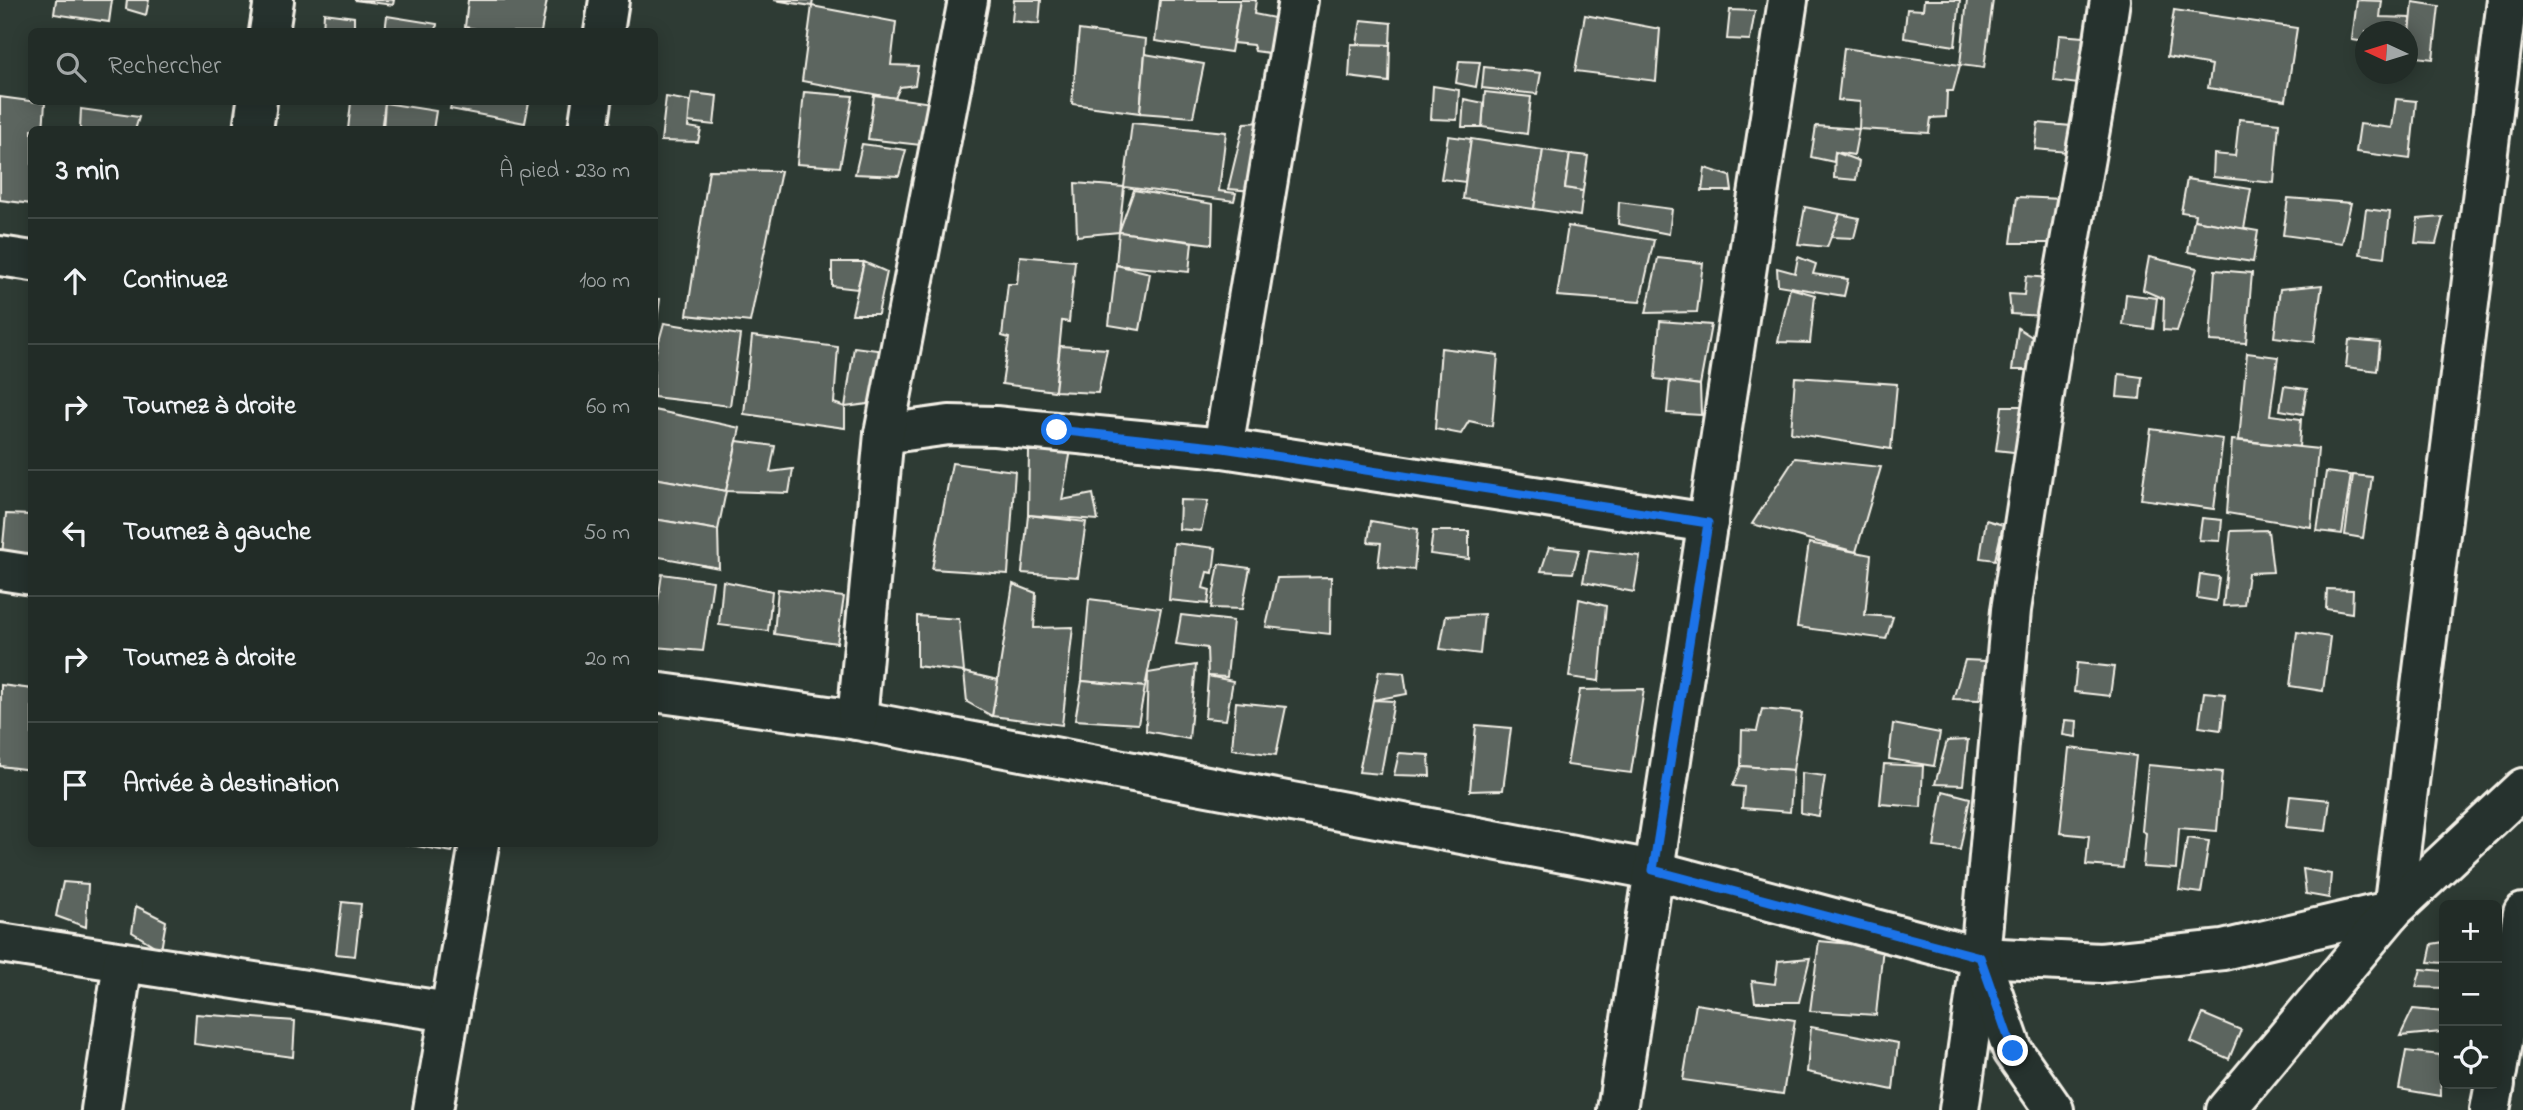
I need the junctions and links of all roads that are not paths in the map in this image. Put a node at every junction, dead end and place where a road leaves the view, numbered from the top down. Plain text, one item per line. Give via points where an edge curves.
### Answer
1 (274, 0) edge
2 (609, 0) edge
3 (968, 0) edge
4 (1298, 0) edge
5 (1788, 0) edge
6 (2110, 0) edge
7 (2507, 0) edge
8 (270, 28) edge
9 (605, 28) edge
10 (257, 105) edge
11 (592, 105) edge
12 (254, 126) edge
13 (589, 126) edge
14 (0, 256) edge
15 (28, 260) edge
16 (884, 434) junction
17 (1223, 448) junction
18 (1708, 523) junction
19 (0, 570) edge
20 (28, 574) edge
21 (658, 693) edge
22 (857, 720) junction
23 (2523, 788) edge
24 (478, 847) edge
25 (1653, 870) junction
26 (2393, 909) junction
27 (2523, 913) edge
28 (0, 943) edge
29 (1980, 957) junction
30 (123, 962) junction
31 (449, 1012) junction
32 (2502, 1041) edge
33 (2494, 1089) edge
34 (101, 1110) edge
35 (433, 1110) edge
36 (1617, 1110) edge
37 (1959, 1110) edge
38 (2054, 1110) edge
39 (2226, 1110) edge
40 (2490, 1110) edge

1 - 8 street
2 - 9 street
3 - 16 street
4 - 17 street
5 - 18 street
6 - 29 street via 2013,597
7 - 26 street
10 - 12 street
11 - 13 street
14 - 15 street
16 - 17 street via 949,425 995,426
16 - 22 street
17 - 18 street
18 - 25 street
19 - 20 street
21 - 22 street
22 - 25 street
23 - 26 street
24 - 31 street
25 - 29 street
25 - 36 street
26 - 29 street via 2223,950 2101,963
26 - 39 street
27 - 32 street
28 - 30 street
29 - 37 street
29 - 38 street via 2013,1051
30 - 31 street
30 - 34 street
31 - 35 street
33 - 40 street

